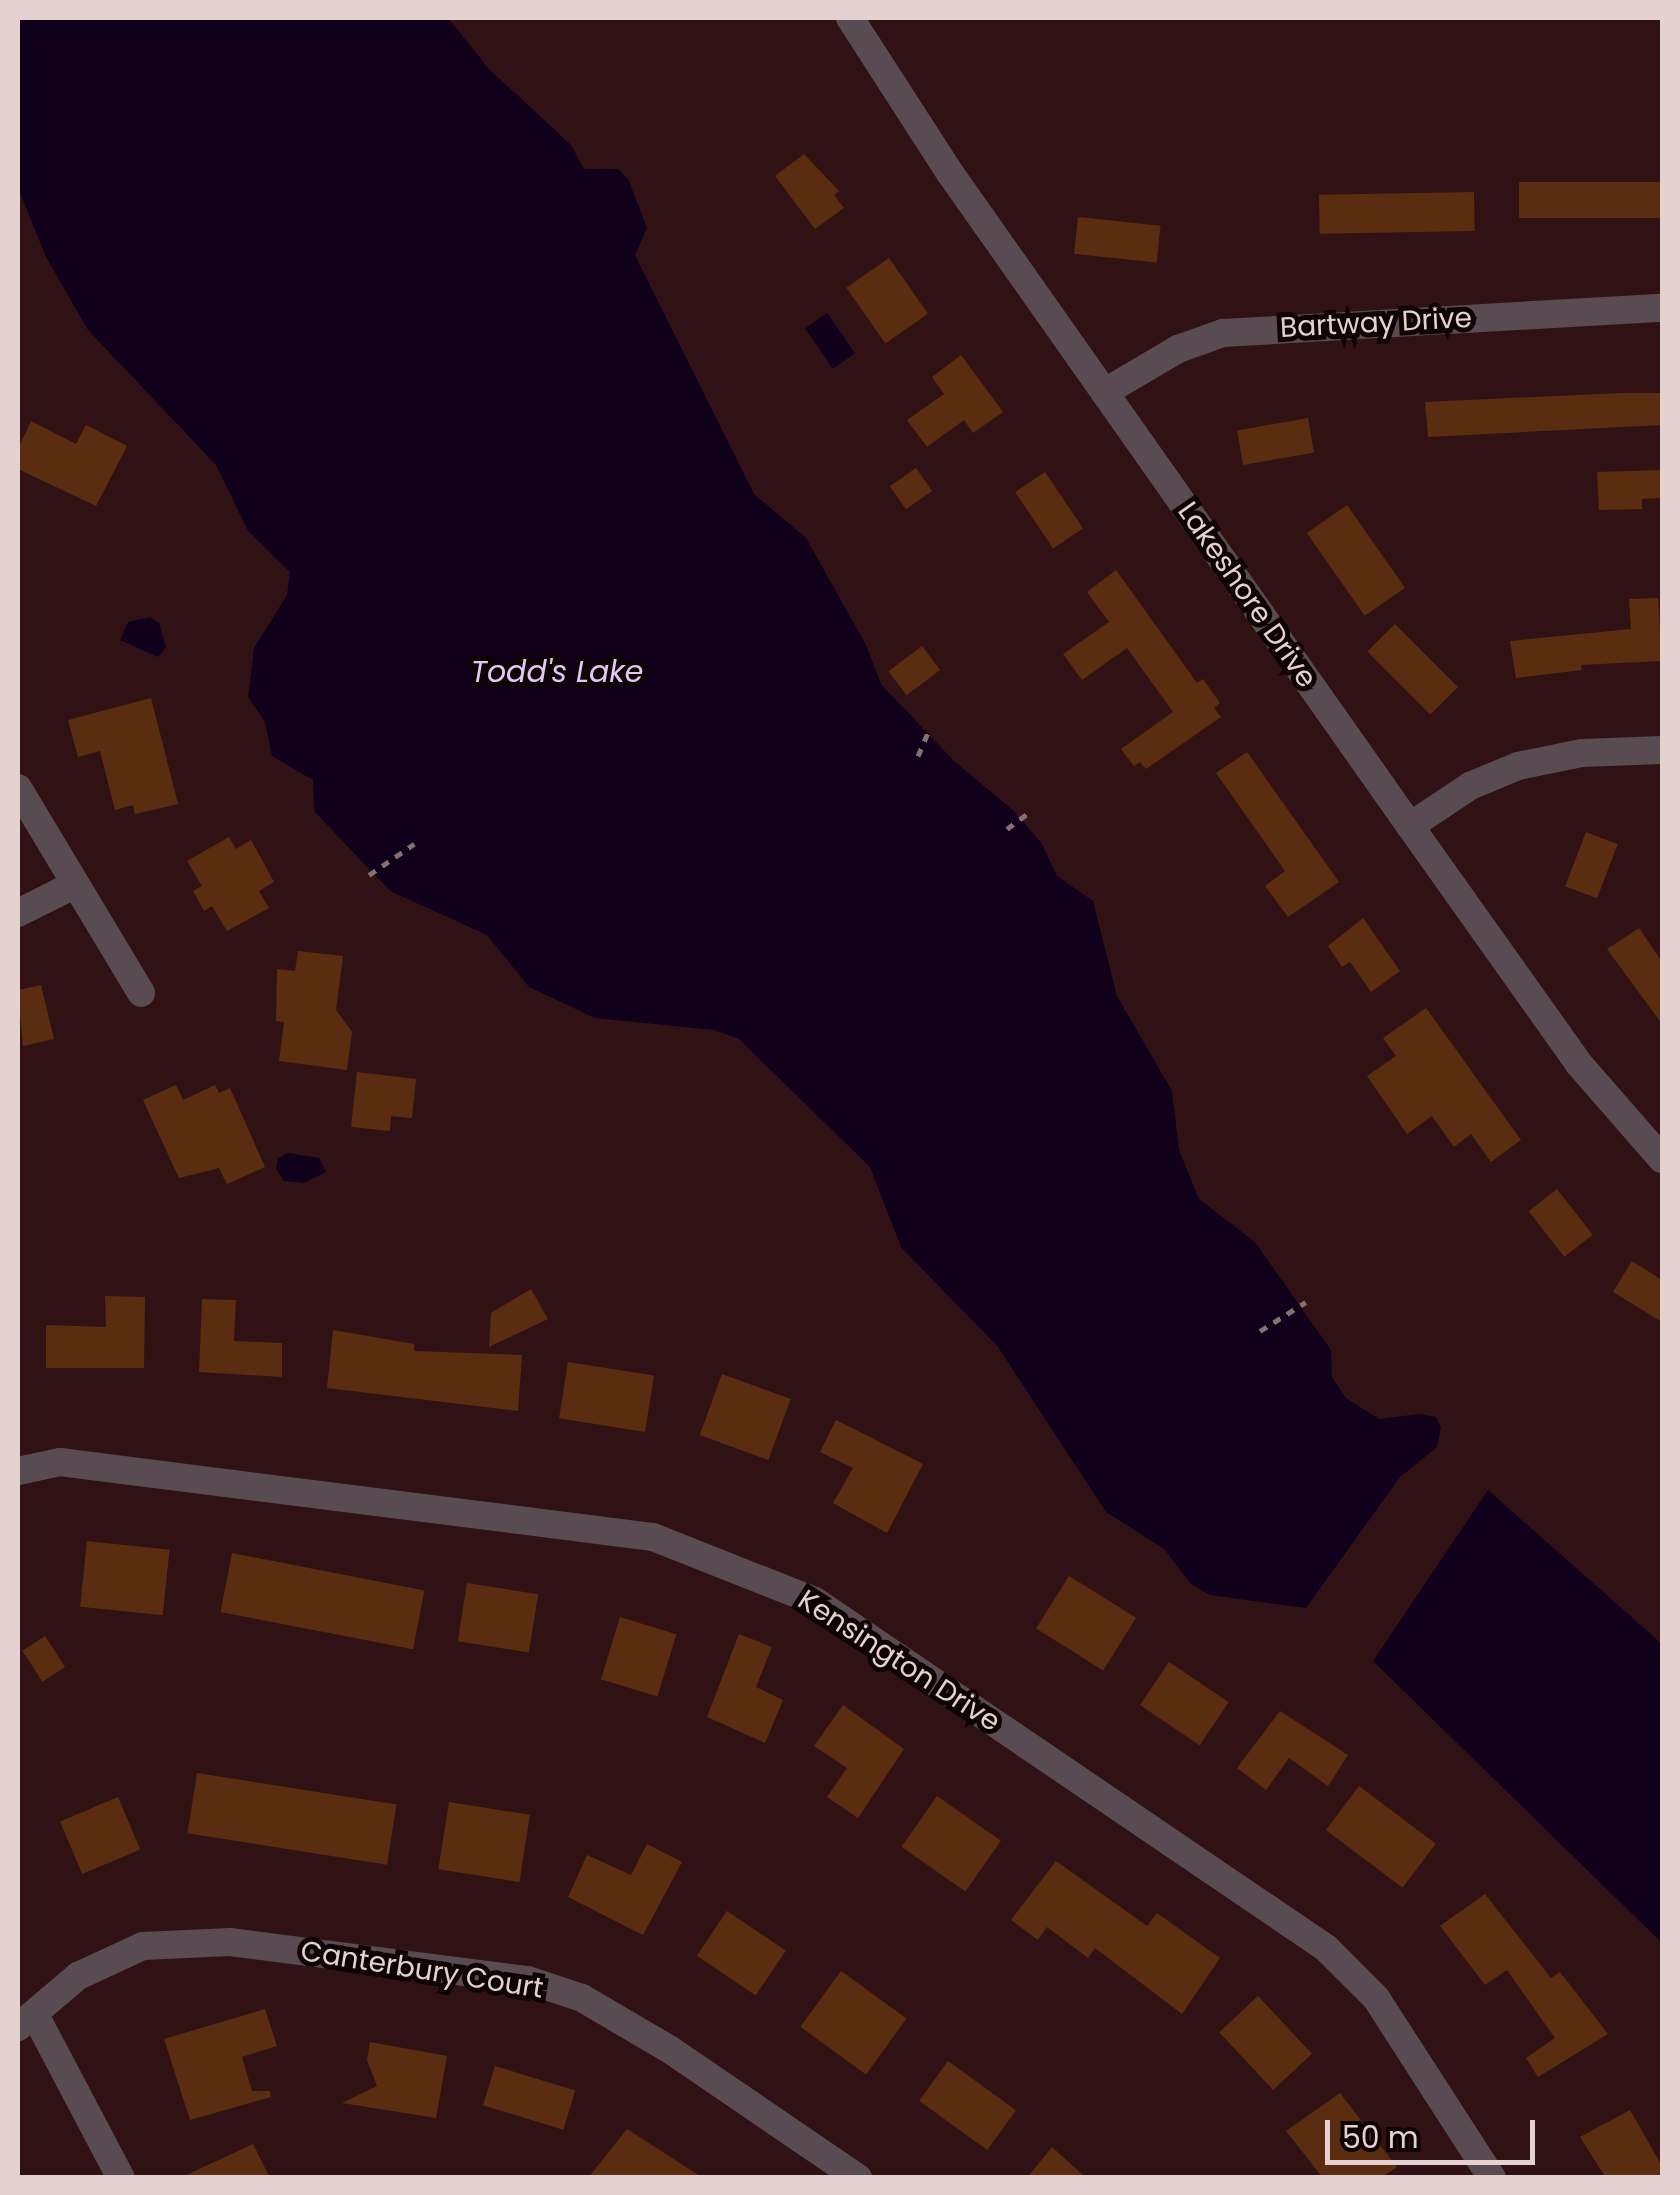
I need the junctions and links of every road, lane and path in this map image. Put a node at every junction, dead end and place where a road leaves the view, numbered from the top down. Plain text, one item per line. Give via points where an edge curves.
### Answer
1 (850, 18) edge
2 (1662, 308) edge
3 (1105, 392) junction
4 (929, 730) dead end
5 (1662, 750) edge
6 (918, 756) dead end
7 (18, 788) edge
8 (1027, 814) dead end
9 (1410, 826) junction
10 (1007, 830) dead end
11 (414, 844) dead end
12 (369, 875) dead end
13 (72, 886) junction
14 (18, 913) edge
15 (141, 993) dead end
16 (1662, 1159) edge
17 (1306, 1302) dead end
18 (1260, 1332) dead end
19 (18, 1472) edge
20 (26, 2021) edge
21 (120, 2178) edge
22 (858, 2178) edge
23 (1492, 2178) edge

1 - 3 street, Lakeshore Drive via 920,130
2 - 3 street, Bartway Drive via 1223,333 1178,349
3 - 9 street, Lakeshore Drive
4 - 6 path
5 - 9 street via 1582,752 1518,766 1470,786
7 - 13 street
8 - 10 path
9 - 16 street, Lakeshore Drive via 1579,1064
11 - 12 path
13 - 14 street
13 - 15 street
17 - 18 path
19 - 23 street, Kensington Drive via 60,1462 653,1537 815,1601 1326,1948 1376,1998
20 - 21 street
20 - 22 street, Canterbury Court via 78,1976 143,1946 230,1942 528,1980 582,1998 669,2049

